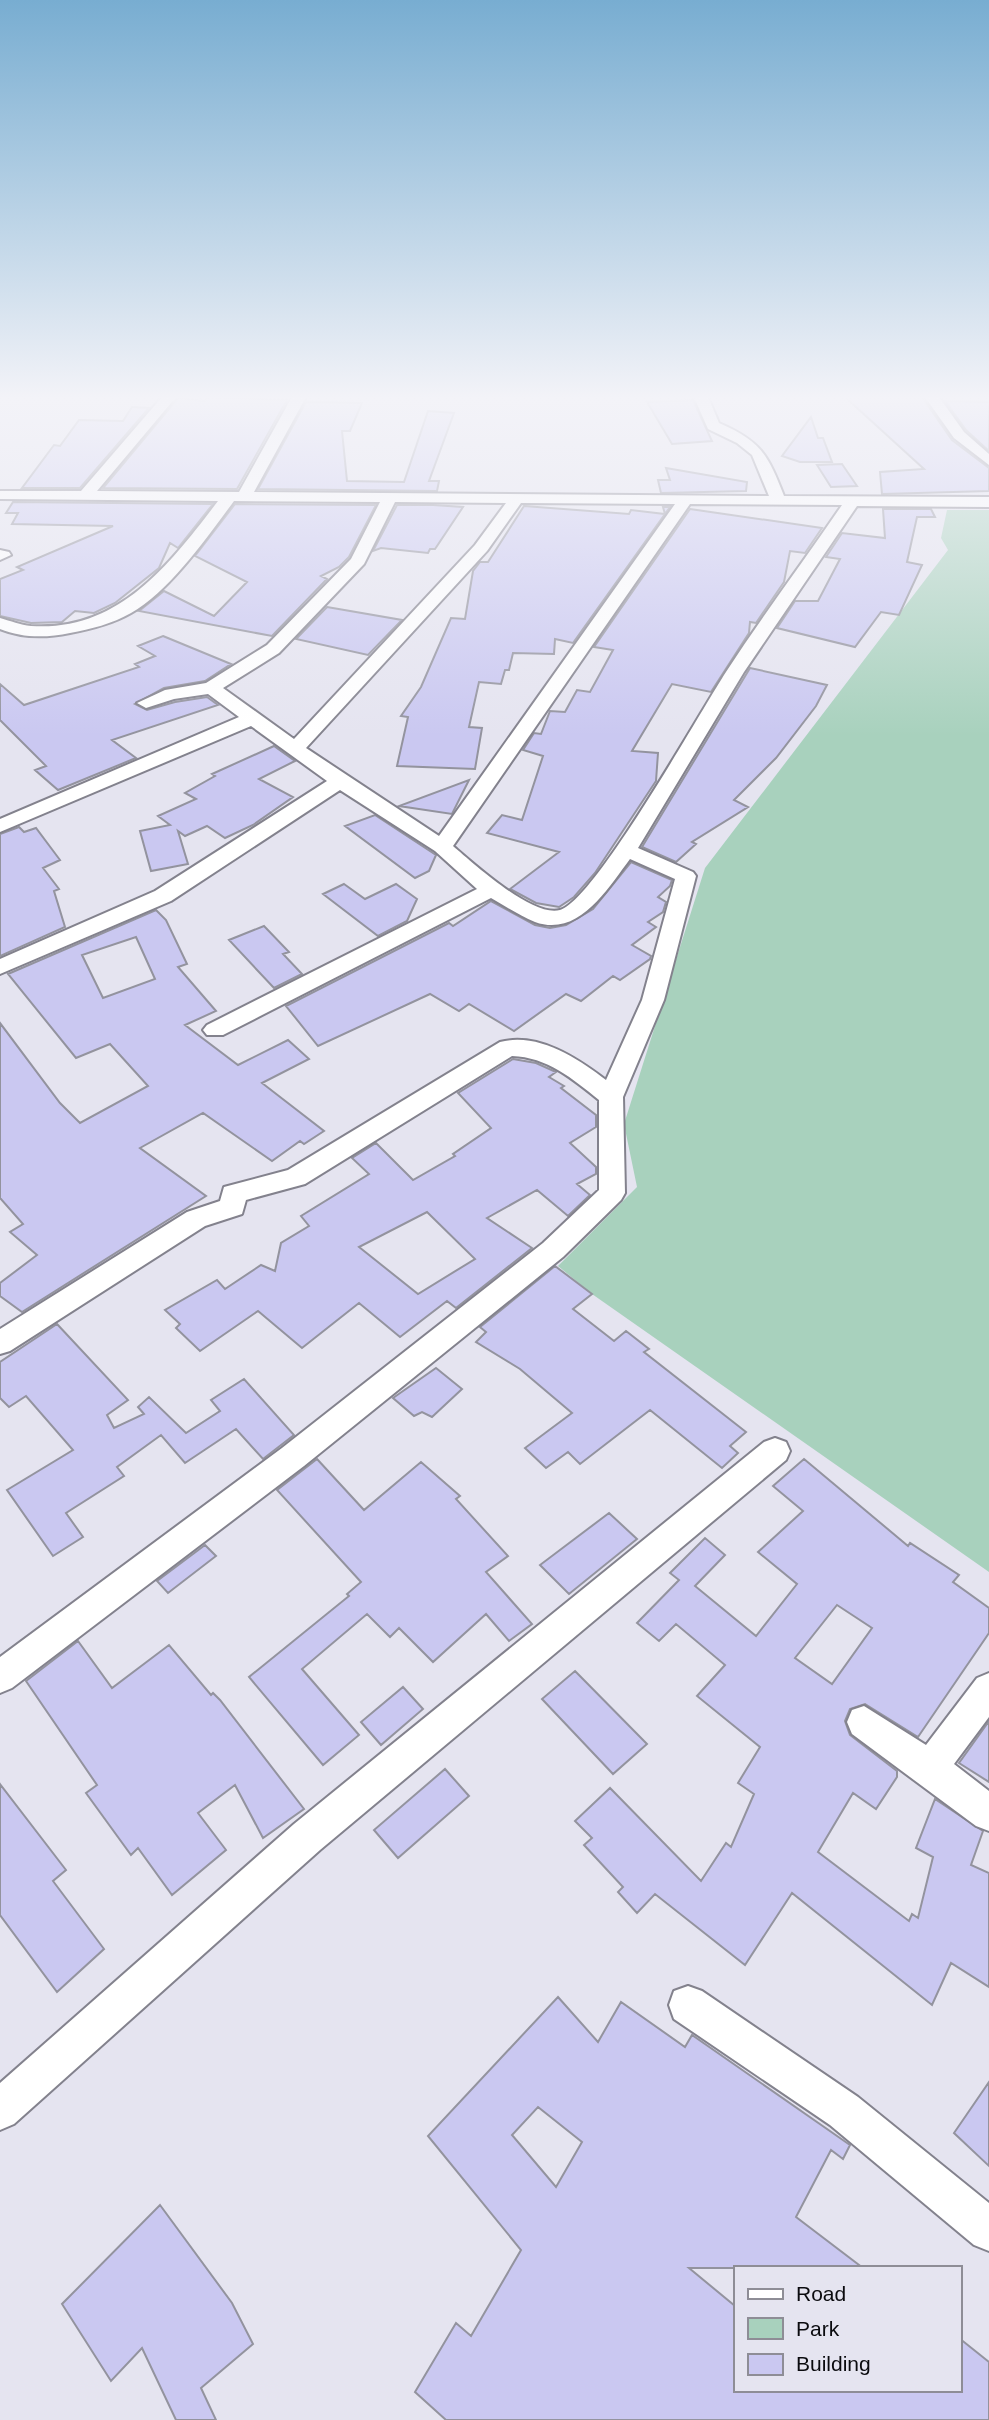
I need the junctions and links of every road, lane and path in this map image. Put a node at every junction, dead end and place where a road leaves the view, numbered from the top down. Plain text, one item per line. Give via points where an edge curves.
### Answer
1 (224, 510) edge
2 (384, 510) edge
3 (509, 510) edge
4 (679, 510) edge
5 (847, 510) edge
6 (0, 623) edge
7 (211, 688) junction
8 (146, 704) dead end
9 (253, 718) junction
10 (296, 748) junction
11 (340, 780) junction
12 (0, 826) edge
13 (442, 847) junction
14 (626, 850) junction
15 (491, 890) junction
16 (0, 967) edge
17 (215, 1030) dead end
18 (611, 1097) junction
19 (0, 1343) edge
20 (775, 1451) dead end
21 (0, 1677) edge
22 (989, 1689) edge
23 (864, 1722) dead end
24 (930, 1768) junction
25 (989, 1813) edge
26 (688, 2005) dead end
27 (0, 2110) edge
28 (989, 2230) edge

1 - 6 street via 129,608 98,620 32,634
2 - 7 street via 358,561 308,615 273,649
3 - 10 street via 481,548
4 - 13 street
5 - 14 street via 735,672
7 - 8 street via 171,694
7 - 9 street
9 - 10 street
9 - 12 street
10 - 11 street
11 - 13 street
11 - 16 street via 163,896
13 - 15 street
14 - 15 street via 598,887 572,913 560,918 542,917
14 - 18 street via 686,876 653,1000
15 - 17 street
18 - 19 street via 555,1057 535,1049 508,1048 296,1177 233,1194 233,1207 196,1219
18 - 21 street via 612,1193 553,1250 293,1457
20 - 27 street via 307,1837
22 - 24 street
23 - 24 street
24 - 25 street
26 - 28 street via 844,2111

